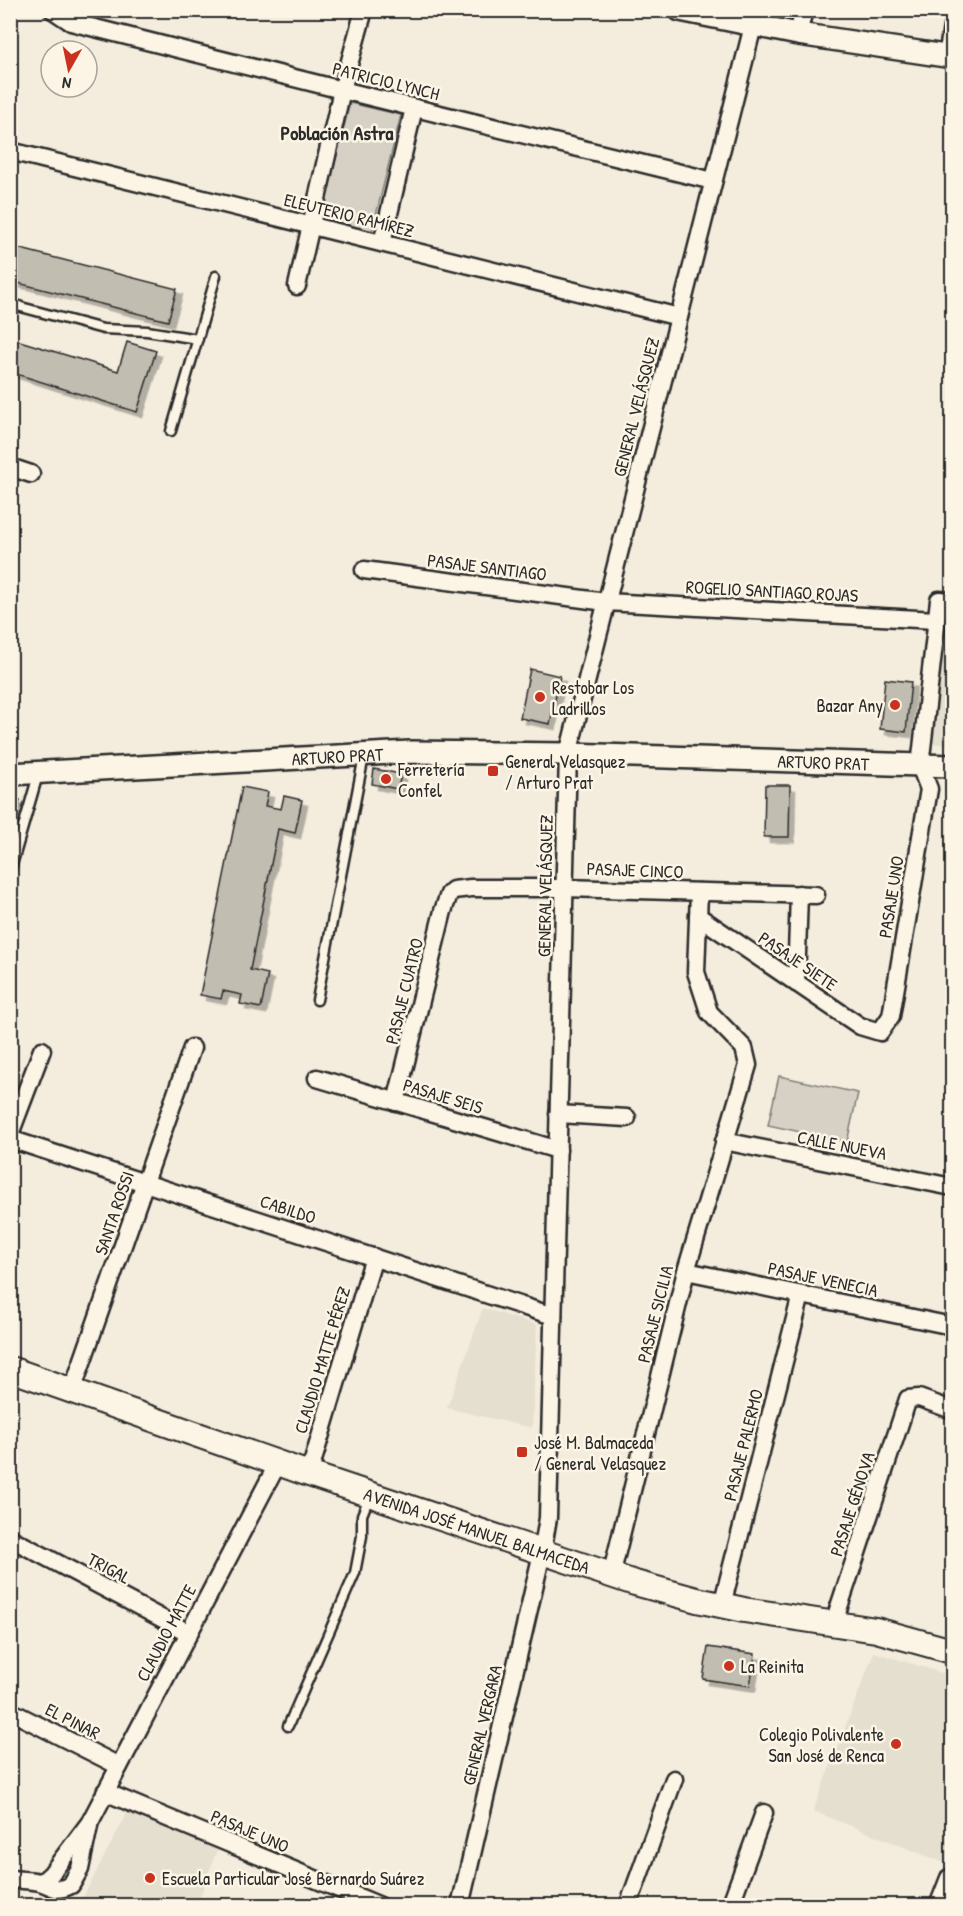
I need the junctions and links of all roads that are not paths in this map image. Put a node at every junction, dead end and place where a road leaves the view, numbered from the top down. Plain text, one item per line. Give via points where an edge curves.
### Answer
1 (53, 10) edge
2 (364, 10) edge
3 (680, 10) edge
4 (804, 10) edge
5 (753, 26) junction
6 (952, 27) edge
7 (798, 34) junction
8 (950, 57) edge
9 (342, 90) junction
10 (414, 108) junction
11 (10, 151) edge
12 (713, 181) junction
13 (311, 225) junction
14 (382, 243) junction
15 (216, 276) dead end
16 (297, 285) dead end
17 (10, 302) edge
18 (679, 317) junction
19 (198, 339) junction
20 (171, 431) dead end
21 (10, 467) edge
22 (31, 474) dead end
23 (364, 570) dead end
24 (952, 601) edge
25 (606, 602) junction
26 (936, 620) junction
27 (365, 753) junction
28 (567, 754) junction
29 (920, 766) junction
30 (952, 766) edge
31 (38, 773) junction
32 (10, 774) edge
33 (10, 872) edge
34 (564, 888) junction
35 (453, 890) joint
36 (699, 892) junction
37 (799, 894) junction
38 (816, 895) dead end
39 (698, 916) junction
40 (796, 983) junction
41 (317, 1000) dead end
42 (880, 1032) joint
43 (192, 1048) dead end
44 (42, 1050) dead end
45 (317, 1078) dead end
46 (396, 1102) junction
47 (558, 1114) junction
48 (627, 1118) dead end
49 (10, 1134) edge
50 (10, 1139) edge
51 (724, 1141) junction
52 (558, 1150) junction
53 (145, 1182) junction
54 (952, 1187) edge
55 (374, 1257) junction
56 (686, 1271) junction
57 (801, 1294) junction
58 (553, 1316) junction
59 (952, 1324) edge
60 (10, 1369) edge
61 (72, 1391) junction
62 (952, 1410) edge
63 (278, 1463) junction
64 (309, 1474) junction
65 (370, 1495) junction
66 (10, 1538) edge
67 (542, 1553) junction
68 (611, 1576) junction
69 (722, 1605) junction
70 (834, 1622) junction
71 (189, 1633) junction
72 (951, 1646) edge
73 (10, 1711) edge
74 (288, 1726) dead end
75 (118, 1766) junction
76 (674, 1779) dead end
77 (105, 1792) junction
78 (764, 1813) dead end
79 (90, 1822) junction
80 (949, 1878) dead end
81 (10, 1879) edge
82 (42, 1882) junction
83 (465, 1904) edge
84 (380, 1905) edge
85 (628, 1905) edge
86 (730, 1905) edge
87 (939, 1905) edge

1 - 9 street, PATRICIO LYNCH via 71,22
2 - 9 street
3 - 5 street
4 - 7 street
5 - 7 street
5 - 12 street, GENERAL VELÁSQUEZ
6 - 8 street
7 - 8 street
9 - 10 street, PATRICIO LYNCH
9 - 13 street
10 - 12 street, PATRICIO LYNCH
10 - 14 street
11 - 13 street, ELEUTERIO RAMÍREZ
12 - 18 street, GENERAL VELÁSQUEZ
13 - 14 street, ELEUTERIO RAMÍREZ
13 - 16 street
14 - 18 street, ELEUTERIO RAMÍREZ
15 - 19 lane
17 - 19 lane via 103,329
18 - 25 street, GENERAL VELÁSQUEZ
19 - 20 lane
21 - 22 street
23 - 25 street, PASAJE SANTIAGO
24 - 26 street via 939,600
25 - 26 street, ROGELIO SANTIAGO ROJAS
25 - 28 street, GENERAL VELÁSQUEZ
26 - 29 street
27 - 28 street, ARTURO PRAT
27 - 31 street, ARTURO PRAT
27 - 41 lane
28 - 29 street, ARTURO PRAT
28 - 34 street, GENERAL VELÁSQUEZ
29 - 30 street, ARTURO PRAT
29 - 42 street, PASAJE UNO via 929,789 891,1016
31 - 32 street, ARTURO PRAT
31 - 33 lane
34 - 35 street, PASAJE CINCO
34 - 36 street, PASAJE CINCO
34 - 47 street, GENERAL VELÁSQUEZ
35 - 46 street, PASAJE CUATRO via 443,911
36 - 37 street, PASAJE CINCO
36 - 39 street
37 - 38 street, PASAJE CINCO
37 - 40 street
39 - 40 street, PASAJE SIETE
39 - 51 street, PASAJE SICILIA via 696,972 709,1012 744,1048 748,1065
40 - 42 street, PASAJE SIETE via 860,1026
43 - 53 street, SANTA ROSSI
44 - 49 street
45 - 46 street, PASAJE SEIS
46 - 52 street, PASAJE SEIS
47 - 48 street
47 - 52 street, GENERAL VELÁSQUEZ
50 - 53 street, CABILDO
51 - 54 street, CALLE NUEVA
51 - 56 street, PASAJE SICILIA
52 - 58 street, GENERAL VELÁSQUEZ
53 - 55 street, CABILDO
53 - 61 street, SANTA ROSSI
55 - 58 street, CABILDO
55 - 64 street, CLAUDIO MATTE PÉREZ
56 - 57 street, PASAJE VENECIA
56 - 68 street, PASAJE SICILIA
57 - 59 street, PASAJE VENECIA
57 - 69 street, PASAJE PALERMO
58 - 67 street, GENERAL VELÁSQUEZ via 548,1518
60 - 61 main road, AVENIDA JOSÉ MANUEL BALMACEDA
61 - 63 main road, AVENIDA JOSÉ MANUEL BALMACEDA
62 - 70 street, PASAJE GÉNOVA via 919,1398 908,1399
63 - 64 main road, AVENIDA JOSÉ MANUEL BALMACEDA
63 - 71 street, CLAUDIO MATTE
64 - 65 main road, AVENIDA JOSÉ MANUEL BALMACEDA
65 - 67 main road, AVENIDA JOSÉ MANUEL BALMACEDA
65 - 74 lane via 362,1515 355,1573
66 - 71 street, TRIGAL
67 - 68 main road, AVENIDA JOSÉ MANUEL BALMACEDA
67 - 83 street, GENERAL VERGARA
68 - 69 main road, AVENIDA JOSÉ MANUEL BALMACEDA
69 - 70 main road, AVENIDA JOSÉ MANUEL BALMACEDA
70 - 72 main road, AVENIDA JOSÉ MANUEL BALMACEDA
71 - 75 street, CLAUDIO MATTE
73 - 75 street, EL PINAR
75 - 77 street, CLAUDIO MATTE
76 - 85 street
77 - 79 street, CLAUDIO MATTE
77 - 84 street, PASAJE UNO
78 - 86 street
79 - 82 street, CLAUDIO MATTE
79 - 82 street, CLAUDIO MATTE via 75,1880 60,1889
80 - 87 street
81 - 82 street

